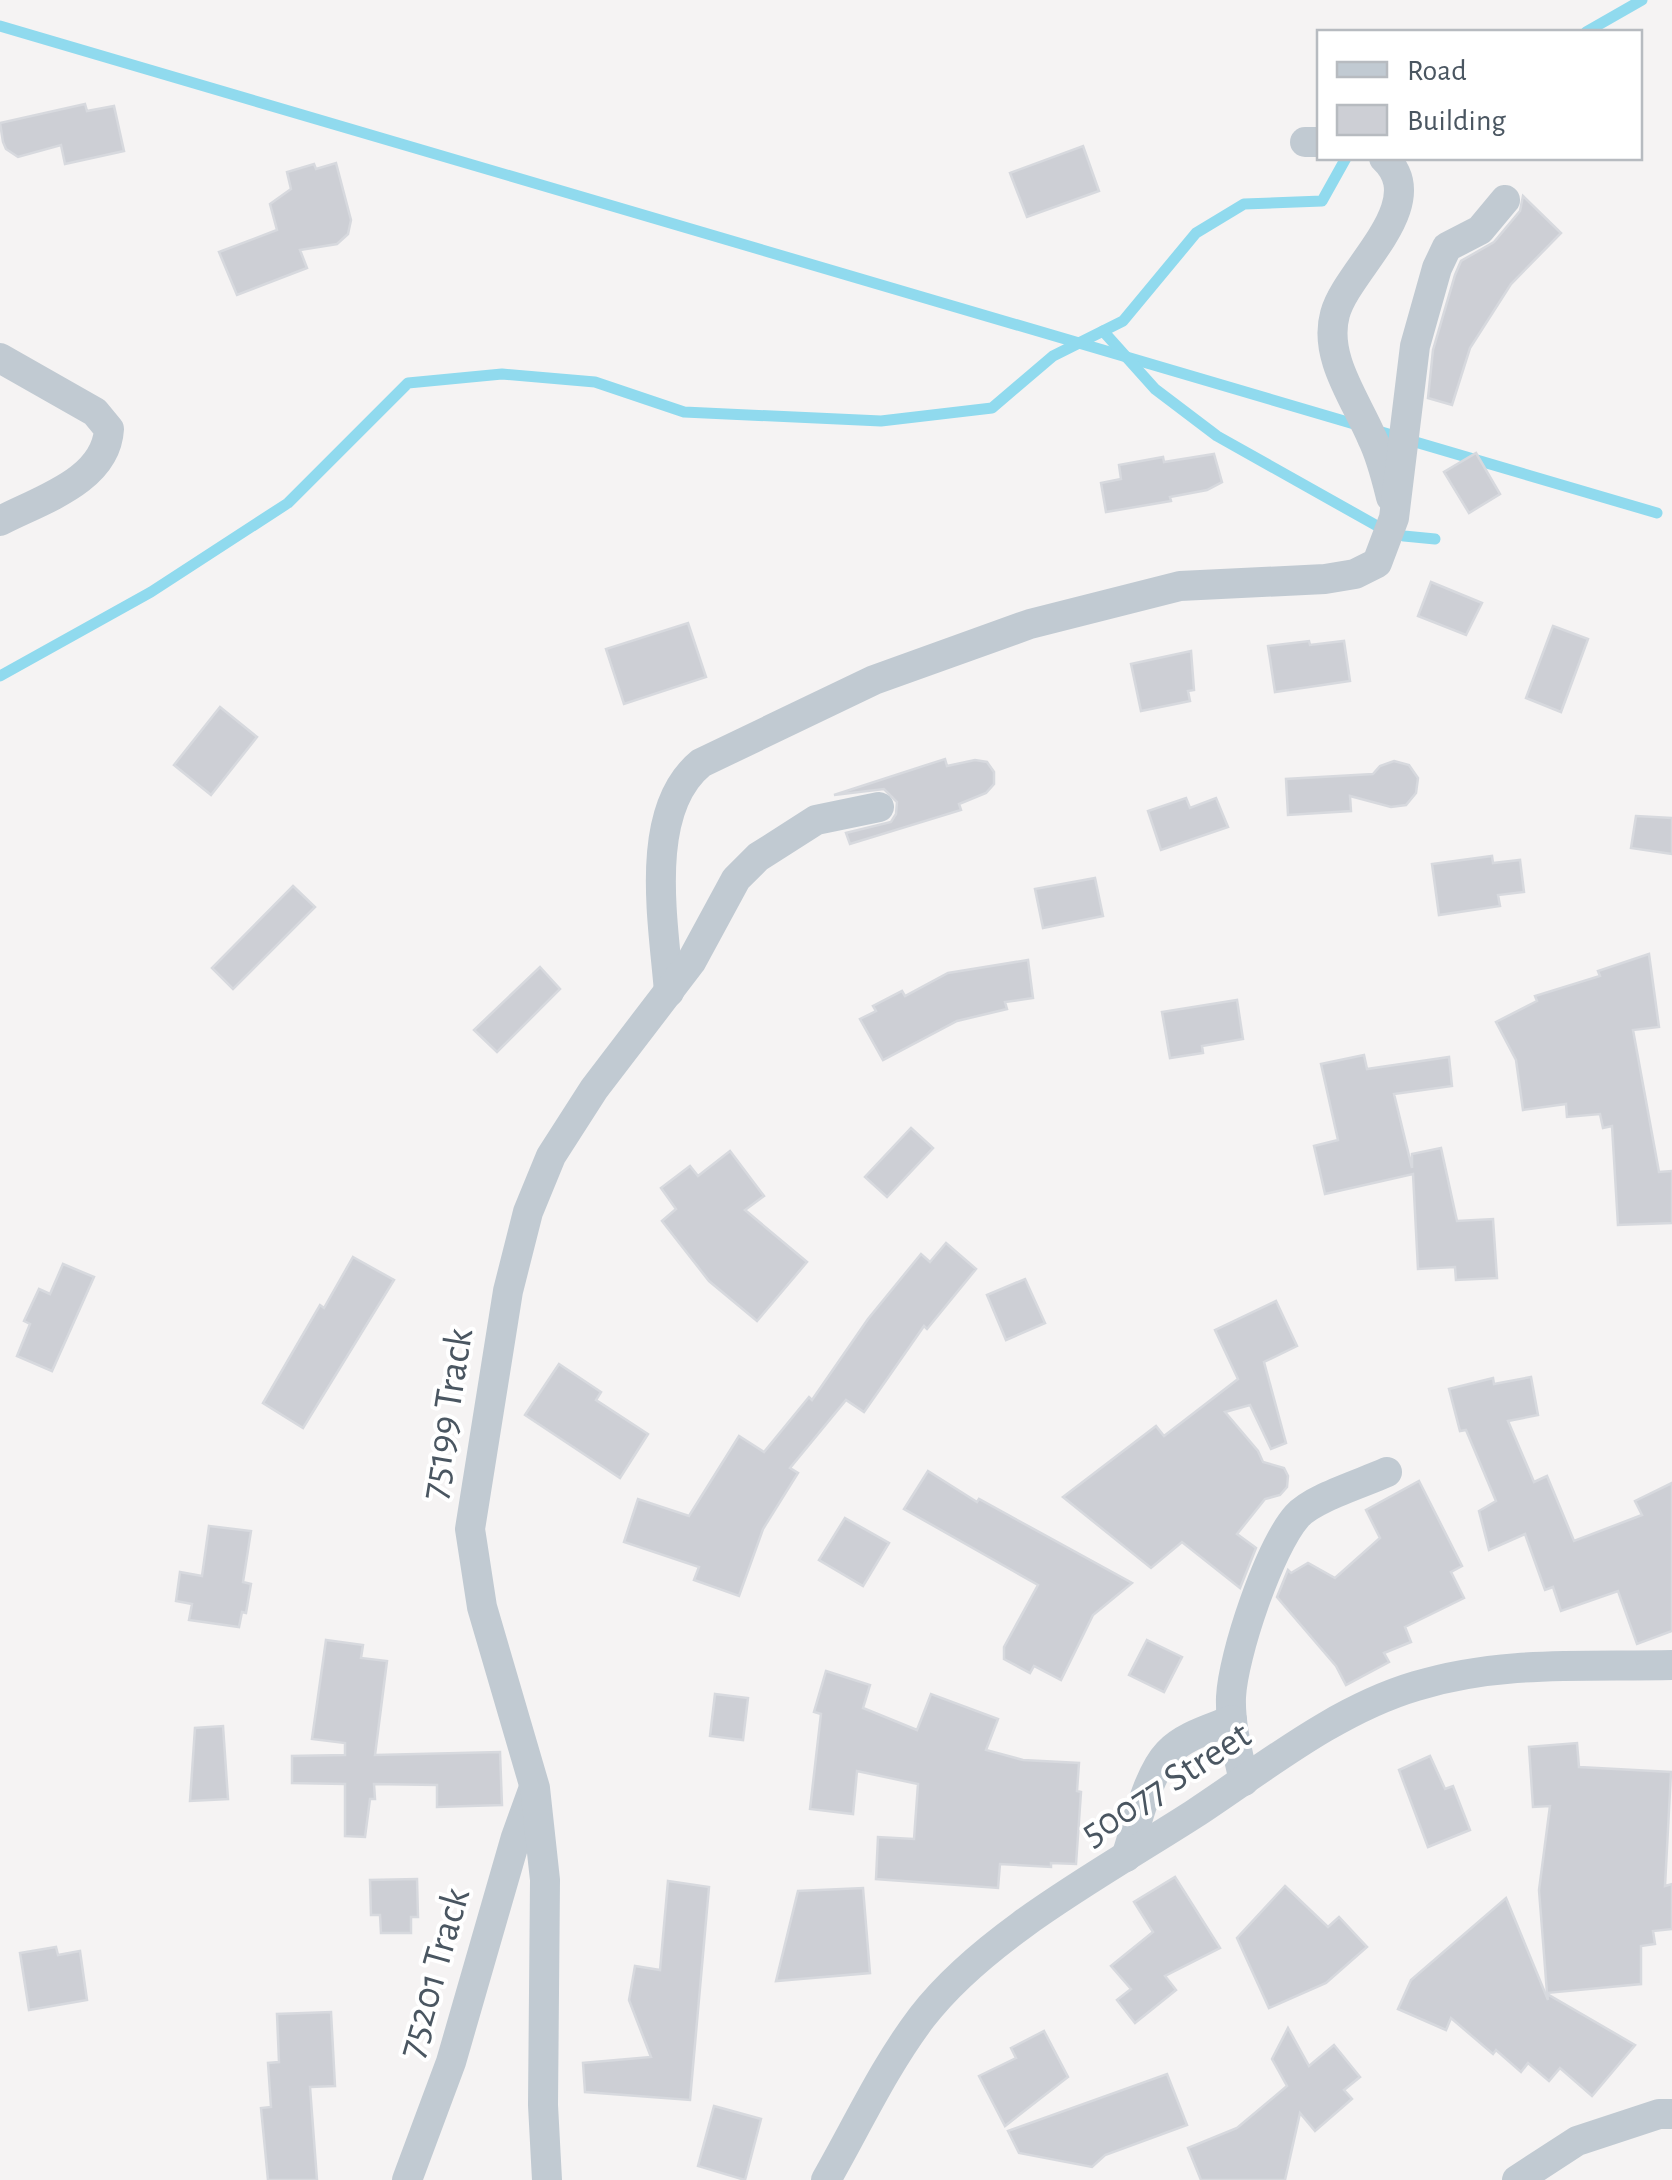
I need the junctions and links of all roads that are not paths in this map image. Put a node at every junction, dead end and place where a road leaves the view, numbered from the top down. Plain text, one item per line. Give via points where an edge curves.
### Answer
1 (1386, 160) edge
2 (1505, 200) dead end
3 (0, 358) edge
4 (1396, 512) junction
5 (0, 521) edge
6 (879, 807) dead end
7 (669, 992) junction
8 (1387, 1472) dead end
9 (1672, 1664) edge
10 (1232, 1720) junction
11 (1244, 1781) junction
12 (535, 1788) junction
13 (1126, 1858) junction
14 (1672, 2114) edge
15 (406, 2180) edge
16 (547, 2180) edge
17 (826, 2180) edge
18 (1518, 2180) edge

1 - 4 street via 1400,198 1338,305 1333,326 1342,378 1374,440
2 - 4 street via 1480,230 1447,247 1437,268 1415,346
3 - 5 street via 95,412 106,422 108,442 100,462 76,482
4 - 7 street via 1383,551 1368,570 1325,579 1191,584 1030,624 874,680 701,762 682,782 664,838
6 - 7 street, 75199 Track via 816,820 758,857 736,879
7 - 12 street, 75199 Track via 551,1156 524,1228 491,1384 470,1529 473,1564
8 - 10 street via 1310,1506 1291,1525 1237,1659
9 - 11 street, 50077 Street via 1520,1666 1414,1686 1355,1711
10 - 11 street
10 - 13 street via 1168,1752
11 - 13 street, 50077 Street
12 - 15 street, 75201 Track via 451,2062
12 - 16 street, 75199 Track via 545,1880
13 - 17 street, 50077 Street via 970,1967 923,2016
14 - 18 street via 1577,2140

